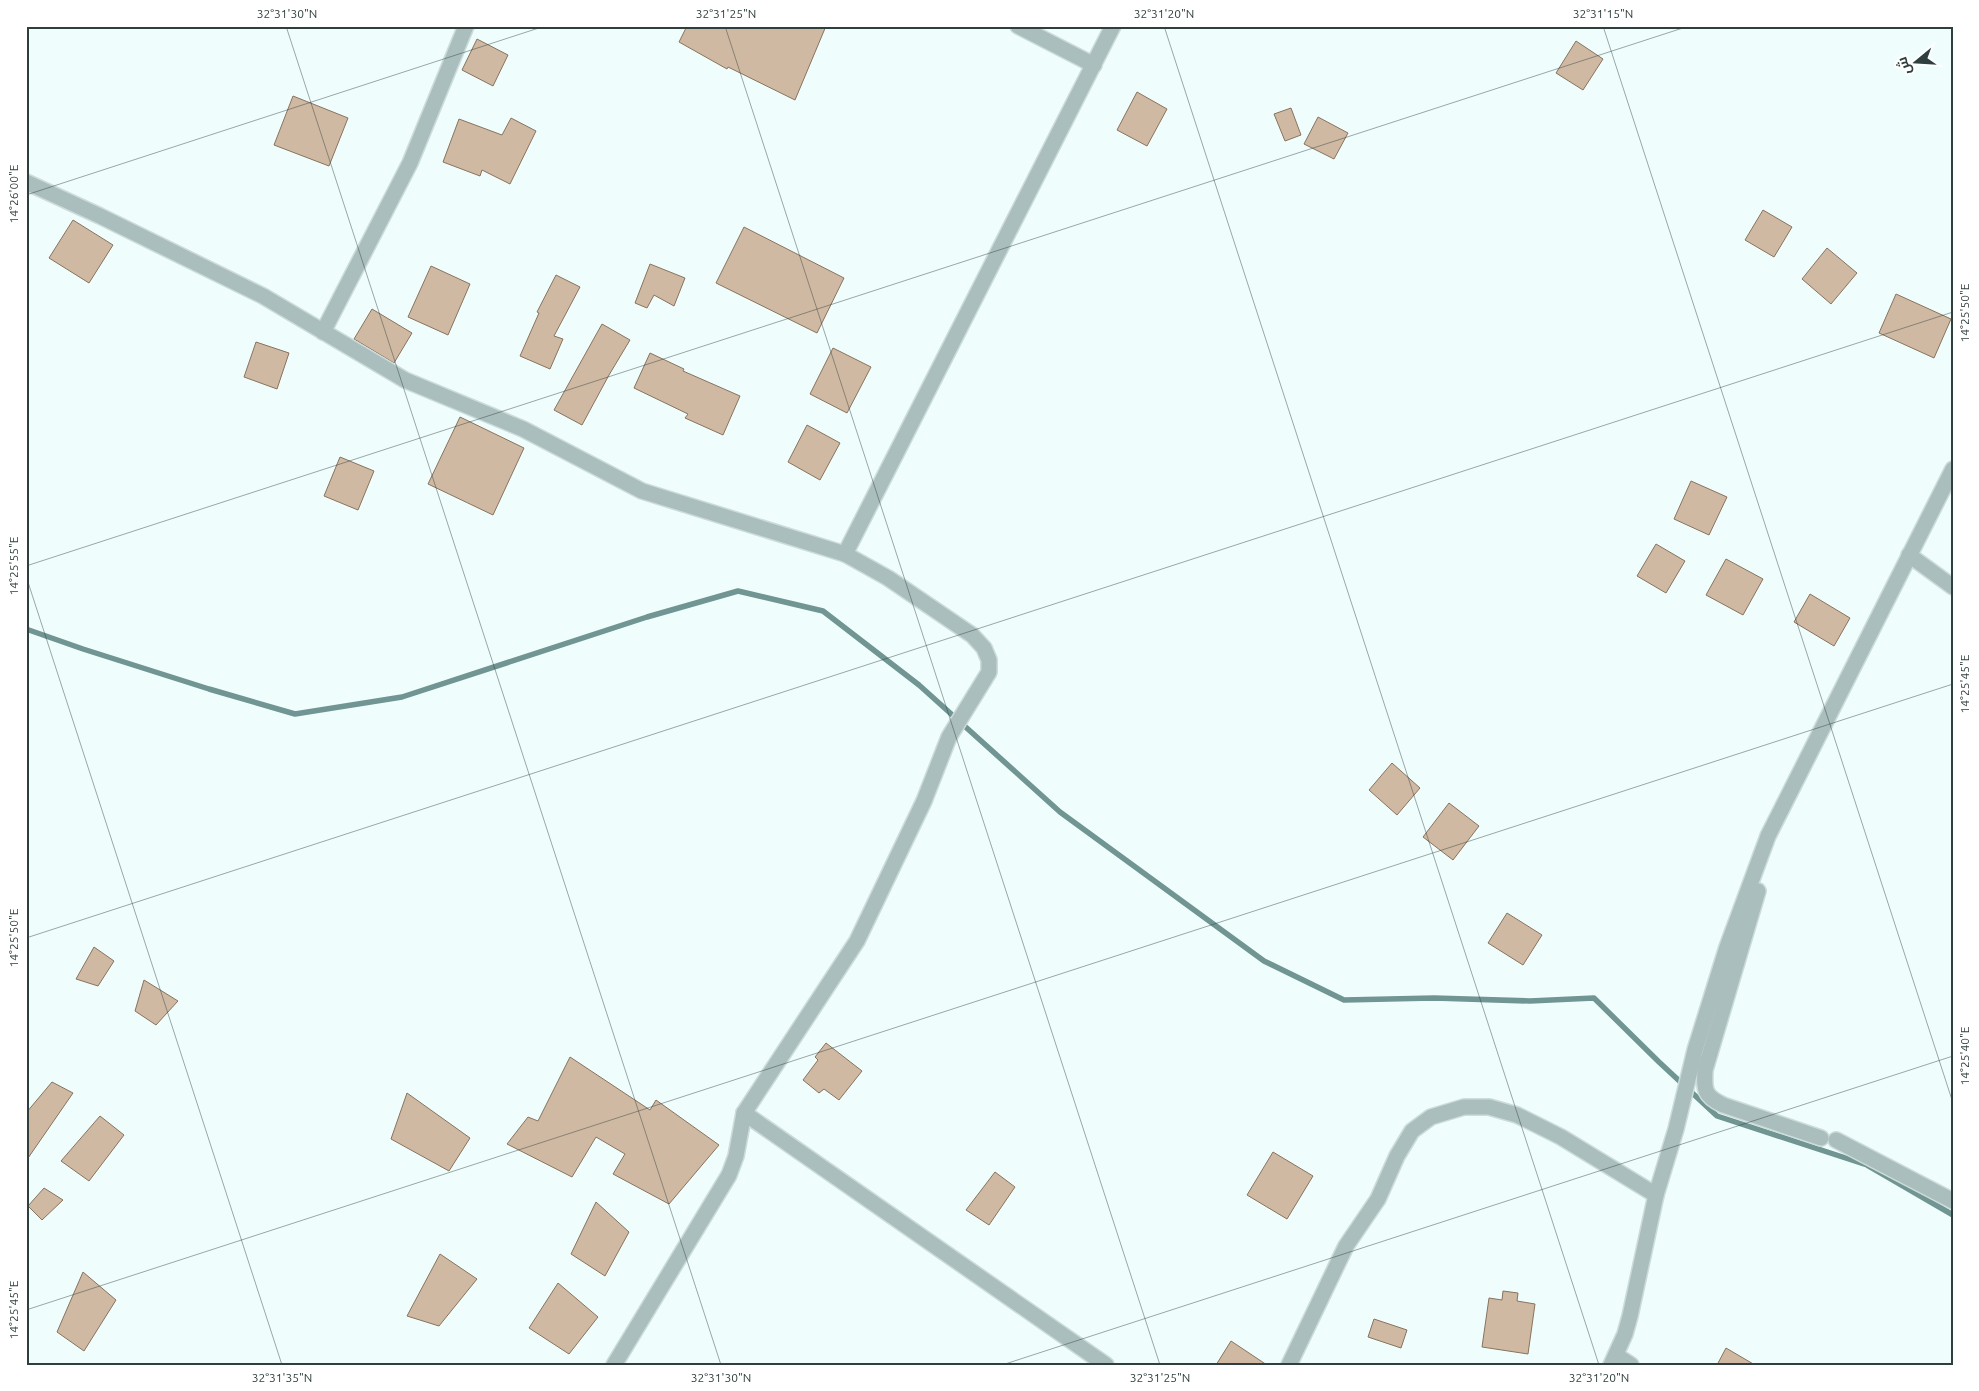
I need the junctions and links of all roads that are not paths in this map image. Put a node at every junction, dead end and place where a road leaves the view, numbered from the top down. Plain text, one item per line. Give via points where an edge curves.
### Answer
1 (466, 26) edge
2 (1018, 26) edge
3 (1113, 26) edge
4 (1094, 65) junction
5 (26, 182) edge
6 (323, 332) junction
7 (1953, 469) edge
8 (845, 554) junction
9 (1909, 555) junction
10 (1953, 587) edge
11 (1768, 836) junction
12 (744, 1113) junction
13 (1656, 1195) junction
14 (1953, 1201) edge
15 (1613, 1360) edge
16 (614, 1365) edge
17 (1106, 1365) edge
18 (1289, 1365) edge
19 (1631, 1365) edge

1 - 6 street via 410,163
2 - 4 street
3 - 4 street
4 - 8 street
5 - 6 street via 263,296
6 - 8 street via 405,380 523,429 642,491
7 - 9 street
8 - 12 street via 888,578 972,635 984,648 989,672 949,737 924,801 857,941
9 - 10 street
9 - 11 street
11 - 13 street via 1695,1050
11 - 14 street via 1764,872 1705,1070 1704,1088 1710,1099 1723,1105 1828,1139
12 - 16 street via 729,1175
12 - 17 street
13 - 15 street via 1630,1316
13 - 18 street via 1560,1137 1489,1106 1464,1107 1431,1117 1412,1131 1397,1156 1378,1199 1346,1246
15 - 19 street

